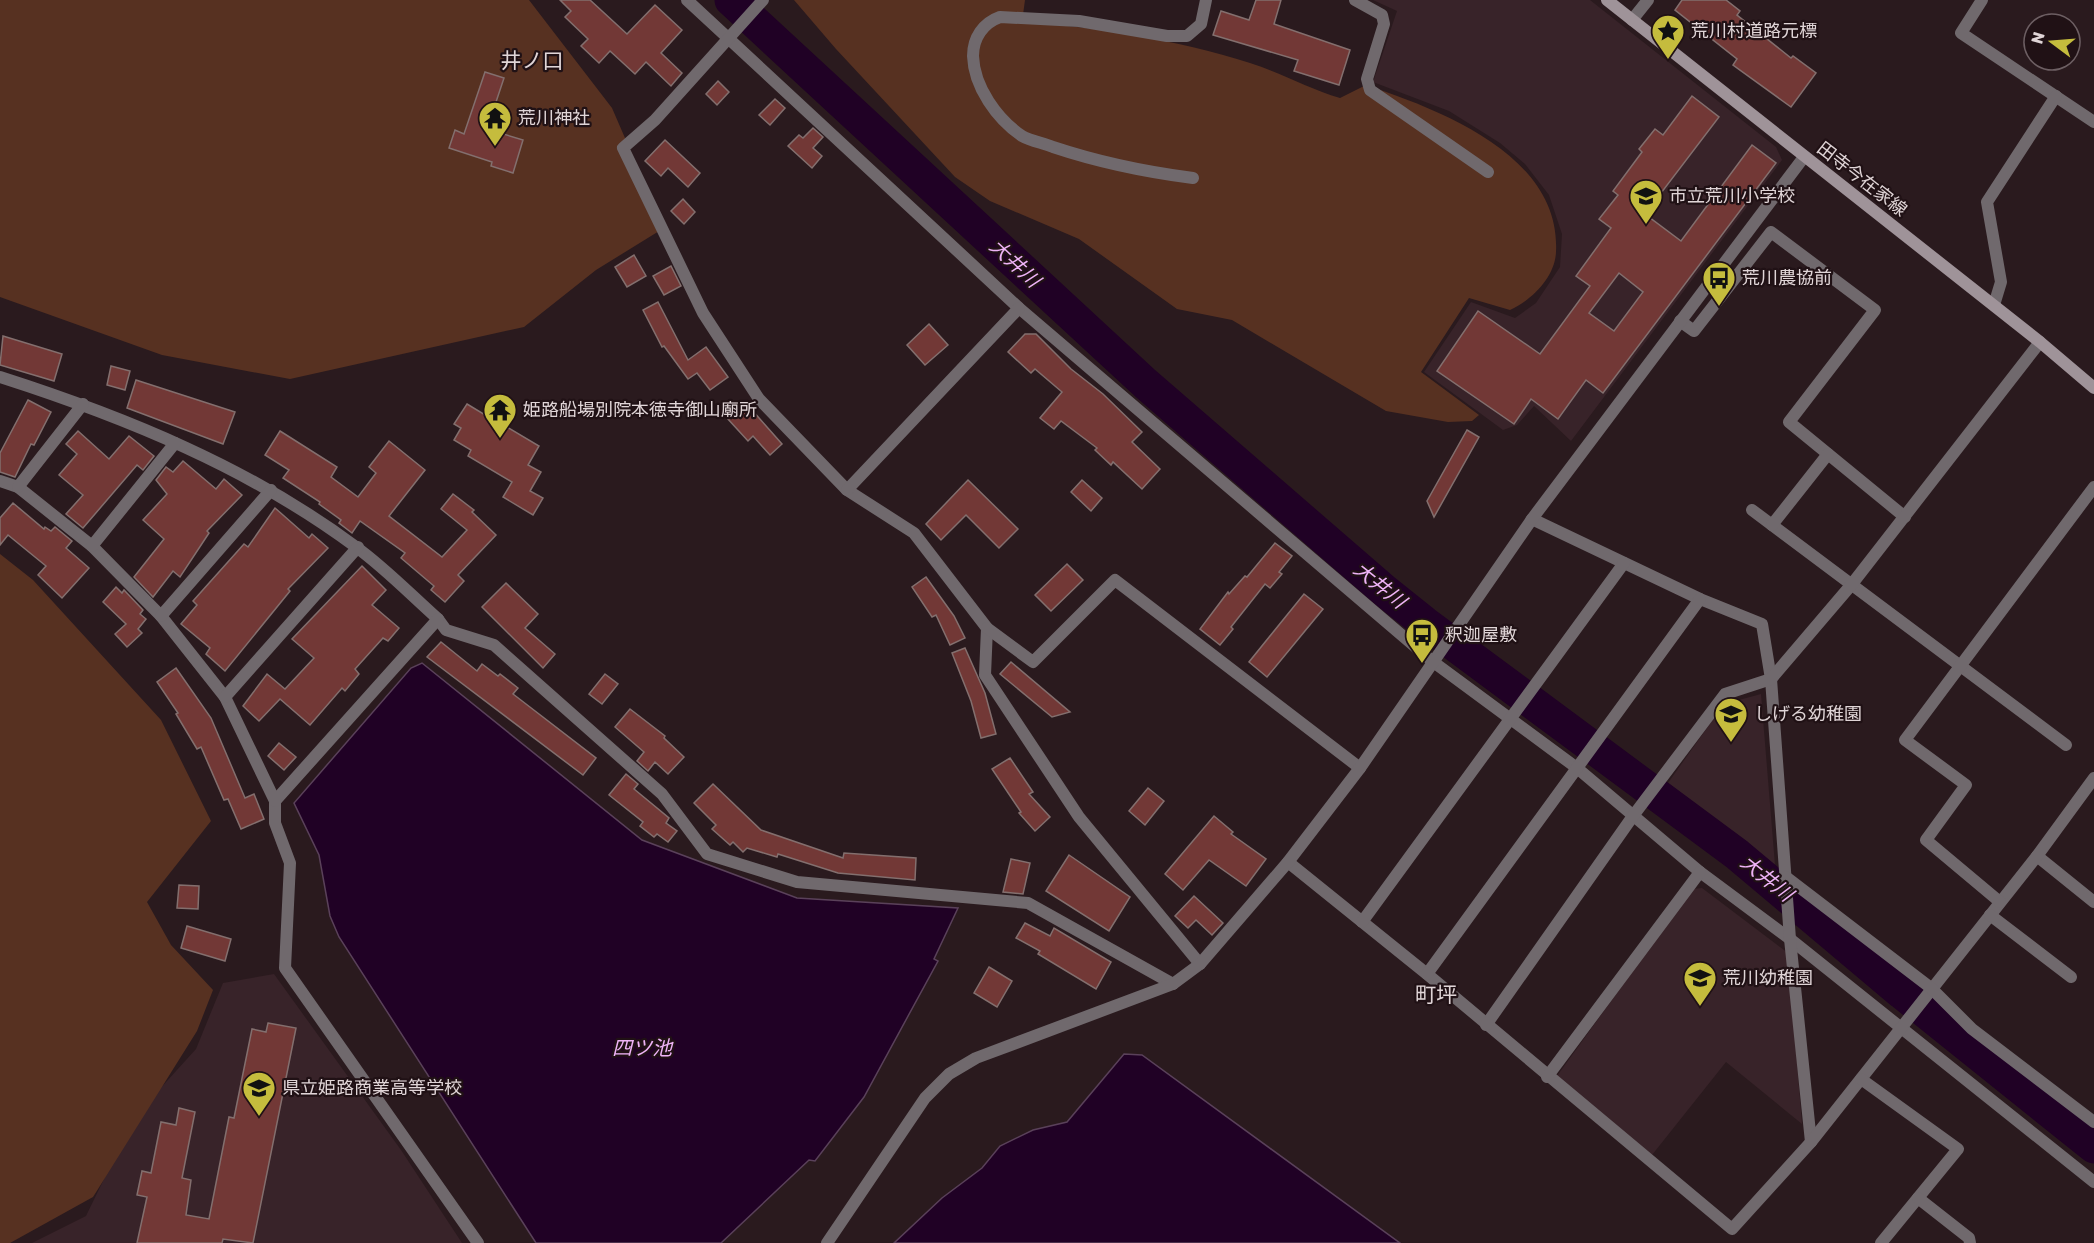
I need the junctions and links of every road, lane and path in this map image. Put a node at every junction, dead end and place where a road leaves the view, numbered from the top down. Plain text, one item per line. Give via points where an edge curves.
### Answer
1 (687, 0) edge
2 (1206, 0) edge
3 (1355, 0) edge
4 (1607, 0) edge
5 (1648, 0) edge
6 (1982, 0) edge
7 (763, 1) edge
8 (1632, 20) junction
9 (729, 39) junction
10 (2055, 96) junction
11 (2094, 122) edge
12 (1804, 157) junction
13 (1488, 172) dead end
14 (1193, 178) dead end
15 (1994, 305) junction
16 (1019, 308) junction
17 (1680, 321) junction
18 (2040, 342) junction
19 (0, 378) edge
20 (2094, 388) edge
21 (83, 404) junction
22 (175, 443) junction
23 (1828, 454) junction
24 (0, 481) edge
25 (18, 487) junction
26 (2094, 487) edge
27 (271, 490) junction
28 (847, 490) junction
29 (1752, 510) dead end
30 (1905, 517) junction
31 (1532, 519) junction
32 (1772, 525) junction
33 (92, 546) junction
34 (358, 548) junction
35 (1624, 563) junction
36 (1852, 585) junction
37 (1700, 599) junction
38 (161, 616) junction
39 (438, 619) junction
40 (987, 628) junction
41 (1432, 661) junction
42 (1960, 665) junction
43 (1771, 679) junction
44 (225, 697) junction
45 (1509, 718) junction
46 (2066, 745) dead end
47 (1360, 768) junction
48 (1577, 768) junction
49 (2094, 778) edge
50 (274, 801) junction
51 (1633, 816) junction
52 (2037, 856) junction
53 (1288, 862) junction
54 (1700, 872) junction
55 (1786, 877) junction
56 (2001, 902) junction
57 (2094, 902) edge
58 (1990, 915) junction
59 (1362, 922) junction
60 (1790, 939) junction
61 (1200, 964) junction
62 (1427, 974) junction
63 (2071, 976) dead end
64 (1173, 984) junction
65 (1931, 988) junction
66 (1486, 1025) junction
67 (1902, 1028) junction
68 (1547, 1077) junction
69 (1861, 1079) junction
70 (2093, 1118) edge
71 (1811, 1142) junction
72 (2094, 1182) edge
73 (1918, 1198) junction
74 (478, 1243) edge
75 (827, 1243) edge
76 (1881, 1243) edge
77 (1970, 1243) edge

1 - 9 street
2 - 14 street via 1201,24 1187,36 1079,21 1000,17 989,21 979,32 973,52 974,71 983,93 1024,137 1102,160
3 - 13 street via 1382,15 1384,24 1367,79 1370,90
4 - 8 main road, 田寺今在家線
5 - 8 street
6 - 10 street via 1961,33
7 - 9 street
8 - 12 main road, 田寺今在家線
9 - 16 street
9 - 28 street via 655,120 623,147 703,313 759,399
10 - 11 street
10 - 15 street via 1987,202 2001,282
12 - 15 main road, 田寺今在家線
12 - 17 street
15 - 18 main road, 田寺今在家線
16 - 28 street
16 - 41 street
17 - 23 street via 1694,331 1771,232 1875,310 1789,422
17 - 31 street
18 - 20 main road, 田寺今在家線
18 - 30 street
19 - 21 street
21 - 22 street
21 - 25 street
22 - 27 street
22 - 33 street
23 - 30 street
23 - 32 street
24 - 25 street
25 - 33 street
26 - 42 street
27 - 34 street
27 - 38 street
28 - 40 street via 914,532
29 - 32 street
30 - 36 street
31 - 35 street
31 - 41 street
32 - 36 street
33 - 38 street
34 - 39 street
34 - 44 street
35 - 37 street
35 - 45 street
36 - 42 street
36 - 43 street
37 - 43 street via 1762,624
37 - 48 street
38 - 44 street
39 - 50 street
39 - 64 street via 446,630 494,645 662,794 707,854 797,882 1029,903
40 - 47 street via 1033,662 1115,580
40 - 61 street via 985,675 1078,817
41 - 45 street
41 - 47 street
42 - 46 street
42 - 56 street via 1905,740 1966,785 1926,840
43 - 51 street via 1725,694
43 - 55 street
44 - 50 street
45 - 48 street
45 - 59 street
47 - 53 street
48 - 51 street
48 - 62 street
49 - 52 street
50 - 74 street via 275,822 291,864 285,968
51 - 54 street
51 - 66 street
52 - 56 street
52 - 57 street
53 - 59 street
53 - 61 street
54 - 60 street
54 - 68 street
55 - 60 street
55 - 65 street
56 - 58 street
58 - 63 street
58 - 65 street
59 - 62 street
60 - 67 street
60 - 71 street
61 - 64 street
62 - 66 street
64 - 75 street via 976,1058 949,1074 925,1098
65 - 67 street
65 - 70 street via 1972,1029
66 - 68 street
67 - 69 street
67 - 72 street
68 - 71 street via 1732,1229
69 - 71 street
69 - 73 street via 1958,1149
73 - 76 street
73 - 77 street via 1969,1238

